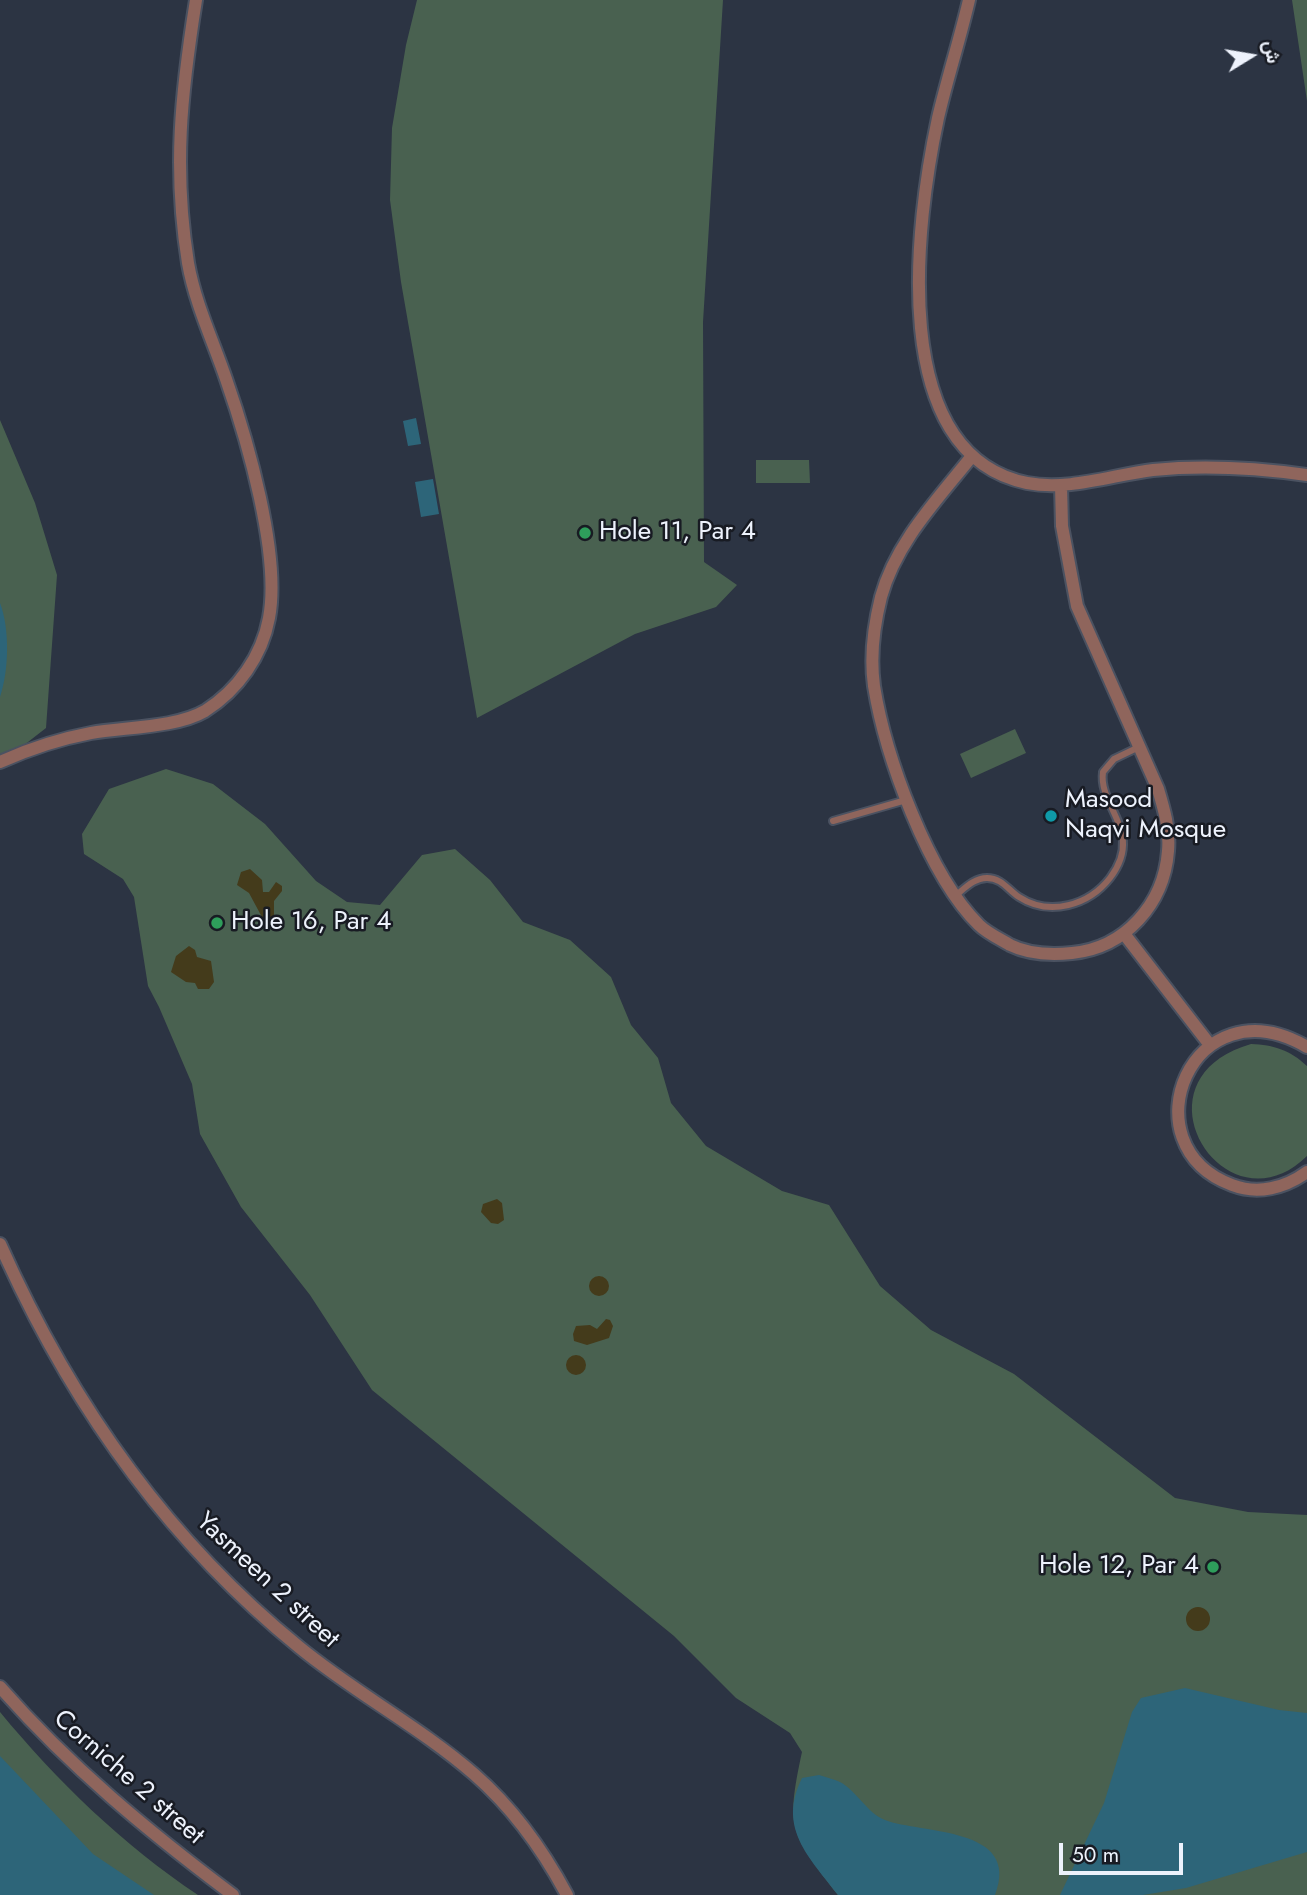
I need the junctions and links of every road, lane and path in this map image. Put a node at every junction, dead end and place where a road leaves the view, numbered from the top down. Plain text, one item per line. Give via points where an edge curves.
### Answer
1 (196, 0) edge
2 (969, 0) edge
3 (972, 456) junction
4 (1307, 475) edge
5 (1060, 485) junction
6 (1140, 747) junction
7 (0, 762) edge
8 (908, 799) junction
9 (833, 821) dead end
10 (955, 896) junction
11 (1125, 935) junction
12 (1210, 1045) junction
13 (1307, 1047) edge
14 (1307, 1172) edge
15 (0, 1244) edge
16 (0, 1687) edge
17 (233, 1895) edge
18 (567, 1895) edge

1 - 7 street via 178,136 179,202 189,268 255,476 270,577 269,617 257,655 235,687 203,712 51,742
2 - 3 street via 927,180 921,308 934,400 951,432
3 - 5 street via 998,473 1027,483
3 - 8 street via 898,555 881,596 873,639 873,683 882,726
4 - 5 street via 1213,468 1155,470
5 - 6 street via 1063,540 1077,606
6 - 10 lane via 1115,759 1103,772 1104,790 1122,829 1118,862 1101,889 1072,904 1040,906 995,879 985,878
6 - 11 street via 1167,820 1168,852 1161,883 1146,911
8 - 9 lane
8 - 10 street
10 - 11 street via 980,927 1013,947 1051,955 1090,951
11 - 12 street
12 - 13 street via 1234,1033 1260,1030 1286,1035
12 - 14 street via 1192,1064 1181,1088 1178,1114 1183,1140 1197,1163 1217,1180 1242,1189 1269,1190
15 - 18 street, Yasmeen 2 street via 79,1399 179,1532 299,1647 475,1775 515,1815
16 - 17 street, Corniche 2 street via 89,1779

